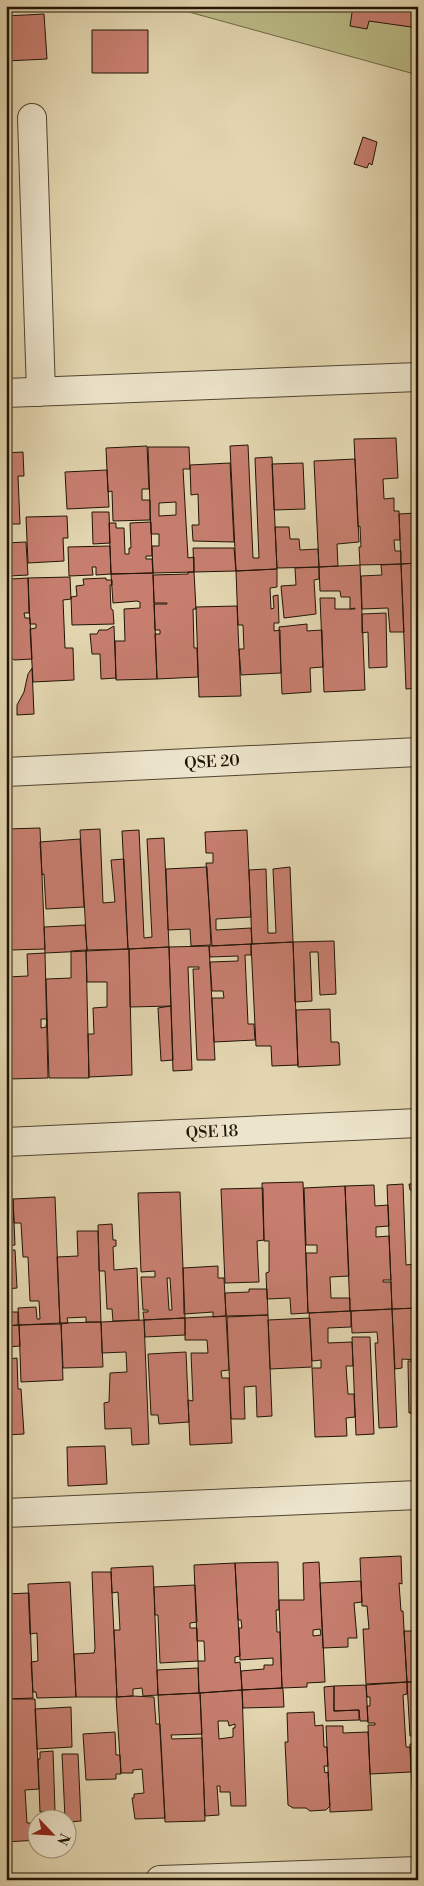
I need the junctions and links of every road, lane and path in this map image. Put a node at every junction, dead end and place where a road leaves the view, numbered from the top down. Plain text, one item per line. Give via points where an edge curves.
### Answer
1 (32, 118) dead end
2 (418, 378) edge
3 (41, 392) junction
4 (6, 393) edge
5 (418, 752) edge
6 (6, 772) edge
7 (418, 1123) edge
8 (6, 1142) edge
9 (418, 1496) edge
10 (6, 1512) edge
11 (418, 1871) edge
12 (160, 1880) edge

1 - 3 street
2 - 3 street
3 - 4 street
5 - 6 street, QSE 20
7 - 8 street, QSE 18
9 - 10 street
11 - 12 street

